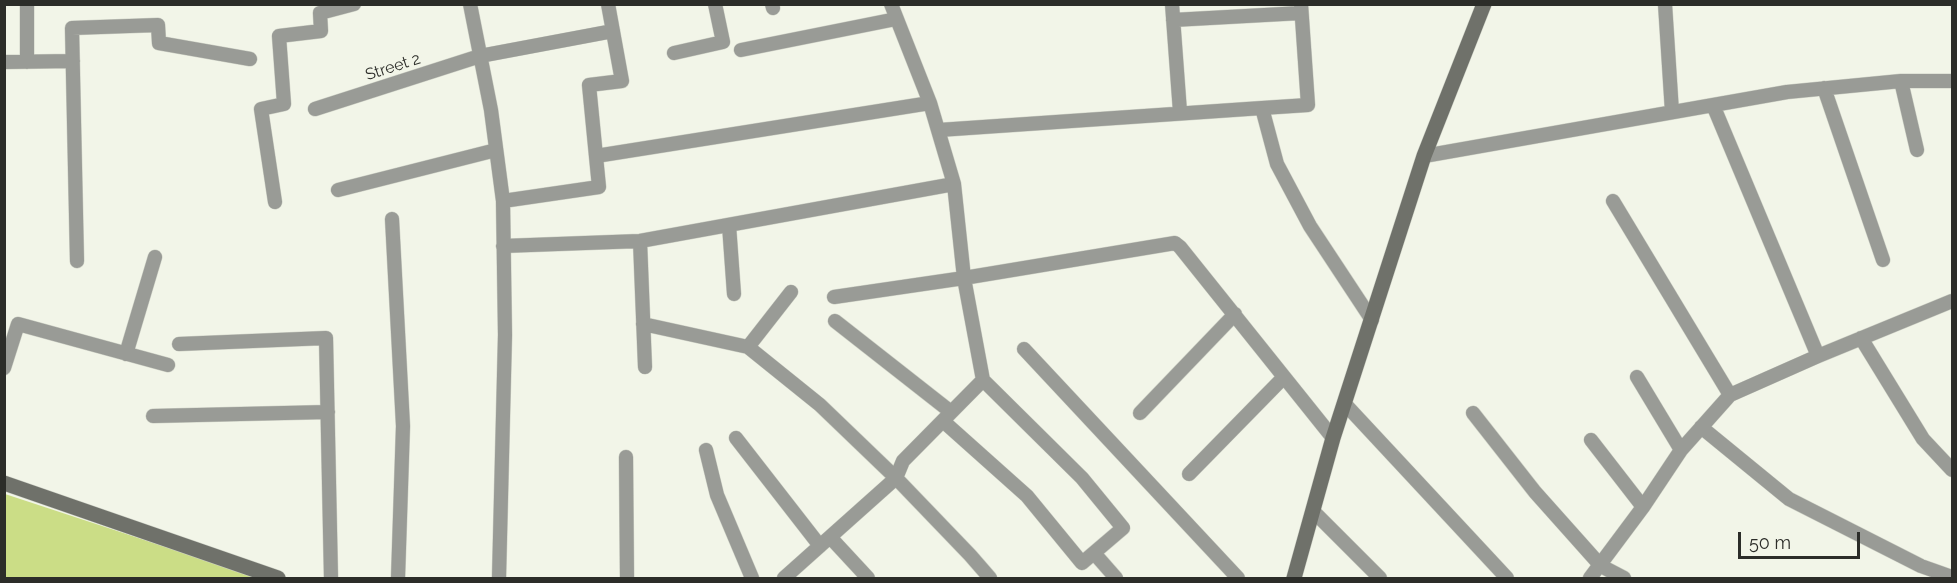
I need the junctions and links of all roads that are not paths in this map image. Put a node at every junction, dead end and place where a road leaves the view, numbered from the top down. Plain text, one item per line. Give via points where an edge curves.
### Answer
1 (27, 4) edge
2 (354, 4) edge
3 (470, 4) edge
4 (608, 4) edge
5 (715, 4) edge
6 (891, 4) edge
7 (1172, 4) edge
8 (1485, 4) edge
9 (1665, 4) edge
10 (1301, 9) edge
11 (896, 20) junction
12 (1173, 20) junction
13 (613, 31) junction
14 (741, 50) dead end
15 (674, 52) dead end
16 (480, 56) junction
17 (250, 59) dead end
18 (73, 61) junction
19 (4, 62) edge
20 (27, 62) junction
21 (1901, 81) junction
22 (1953, 81) edge
23 (1824, 88) junction
24 (930, 103) junction
25 (1713, 105) junction
26 (1262, 108) junction
27 (315, 110) dead end
28 (1180, 112) junction
29 (1672, 112) junction
30 (939, 130) junction
31 (496, 150) junction
32 (1917, 150) dead end
33 (596, 156) junction
34 (1424, 156) junction
35 (954, 184) junction
36 (338, 190) dead end
37 (503, 201) junction
38 (1613, 201) dead end
39 (275, 202) dead end
40 (392, 219) dead end
41 (729, 225) junction
42 (640, 241) junction
43 (503, 246) junction
44 (156, 257) dead end
45 (1883, 260) dead end
46 (77, 261) dead end
47 (964, 278) junction
48 (791, 292) dead end
49 (734, 294) dead end
50 (834, 297) dead end
51 (1953, 301) edge
52 (1235, 314) junction
53 (1372, 320) junction
54 (835, 321) dead end
55 (643, 324) junction
56 (1861, 338) junction
57 (179, 344) dead end
58 (748, 347) junction
59 (1024, 349) dead end
60 (126, 354) junction
61 (1818, 356) junction
62 (168, 365) dead end
63 (645, 367) dead end
64 (4, 368) edge
65 (1284, 377) junction
66 (1637, 377) dead end
67 (983, 380) junction
68 (1730, 395) junction
69 (1345, 404) junction
70 (328, 412) junction
71 (1140, 413) dead end
72 (1473, 413) dead end
73 (153, 416) dead end
74 (947, 416) junction
75 (1701, 427) junction
76 (736, 438) dead end
77 (1334, 438) junction
78 (1591, 440) dead end
79 (706, 450) dead end
80 (1681, 450) junction
81 (626, 457) dead end
82 (1953, 470) edge
83 (1189, 474) dead end
84 (896, 478) junction
85 (4, 483) edge
86 (1643, 507) junction
87 (1314, 512) junction
88 (825, 542) junction
89 (1094, 553) junction
90 (1601, 566) junction
91 (1953, 577) edge
92 (278, 579) edge
93 (331, 579) edge
94 (398, 579) edge
95 (499, 579) edge
96 (627, 579) edge
97 (752, 579) edge
98 (784, 579) edge
99 (868, 579) edge
100 (990, 579) edge
101 (1116, 579) edge
102 (1238, 579) edge
103 (1294, 579) edge
104 (1380, 579) edge
105 (1507, 579) edge
106 (1590, 579) edge
107 (1624, 579) edge

1 - 20 street
2 - 39 street via 320,13 321,31 279,36 285,104 261,109
3 - 16 street
4 - 13 street
5 - 15 street via 723,42
6 - 11 street
7 - 12 street
8 - 34 street
9 - 29 street
10 - 12 street
10 - 26 street via 1308,105
11 - 14 street
11 - 24 street
12 - 28 street
13 - 16 street, Street 2
13 - 33 street via 622,81 589,85
16 - 27 street, Street 2
16 - 31 street
17 - 18 street via 159,43 158,25 72,28
18 - 20 street
18 - 46 street
19 - 20 street
21 - 22 street
21 - 23 street
21 - 32 street
23 - 25 street
23 - 45 street
24 - 30 street
24 - 33 street
25 - 29 street
25 - 61 street
26 - 28 street
26 - 53 street via 1277,164 1310,226
28 - 30 street
29 - 34 street
30 - 35 street
31 - 36 street
31 - 37 street
33 - 37 street via 599,187
34 - 53 street
35 - 41 street
35 - 47 street
37 - 43 street
38 - 68 street
40 - 94 street via 403,426
41 - 42 street
41 - 49 street
42 - 43 street
42 - 55 street
43 - 95 street via 505,335
44 - 60 street
47 - 50 street
47 - 52 street via 1175,243
47 - 67 street
48 - 58 street
51 - 56 street
52 - 65 street
52 - 71 street
53 - 69 street
54 - 74 street
55 - 58 street
55 - 63 street
56 - 61 street
56 - 82 street via 1923,439
57 - 70 street via 326,338
58 - 84 street via 820,405
59 - 102 street
60 - 62 street
60 - 64 street via 18,324
61 - 68 street
65 - 77 street
65 - 83 street
66 - 80 street
67 - 74 street
67 - 89 street via 1082,478 1123,528
68 - 75 street
69 - 77 street
69 - 105 street
70 - 73 street
70 - 93 street
72 - 90 street via 1534,492
74 - 84 street via 903,461
74 - 89 street via 1027,496 1082,563
75 - 80 street
75 - 91 street via 1789,499 1920,566
76 - 88 street
77 - 87 street
78 - 86 street
79 - 97 street via 717,495
80 - 86 street
81 - 96 street
84 - 88 street
84 - 100 street
85 - 92 street
86 - 90 street
87 - 103 street
87 - 104 street
88 - 98 street
88 - 99 street
89 - 101 street
90 - 106 street
90 - 107 street

